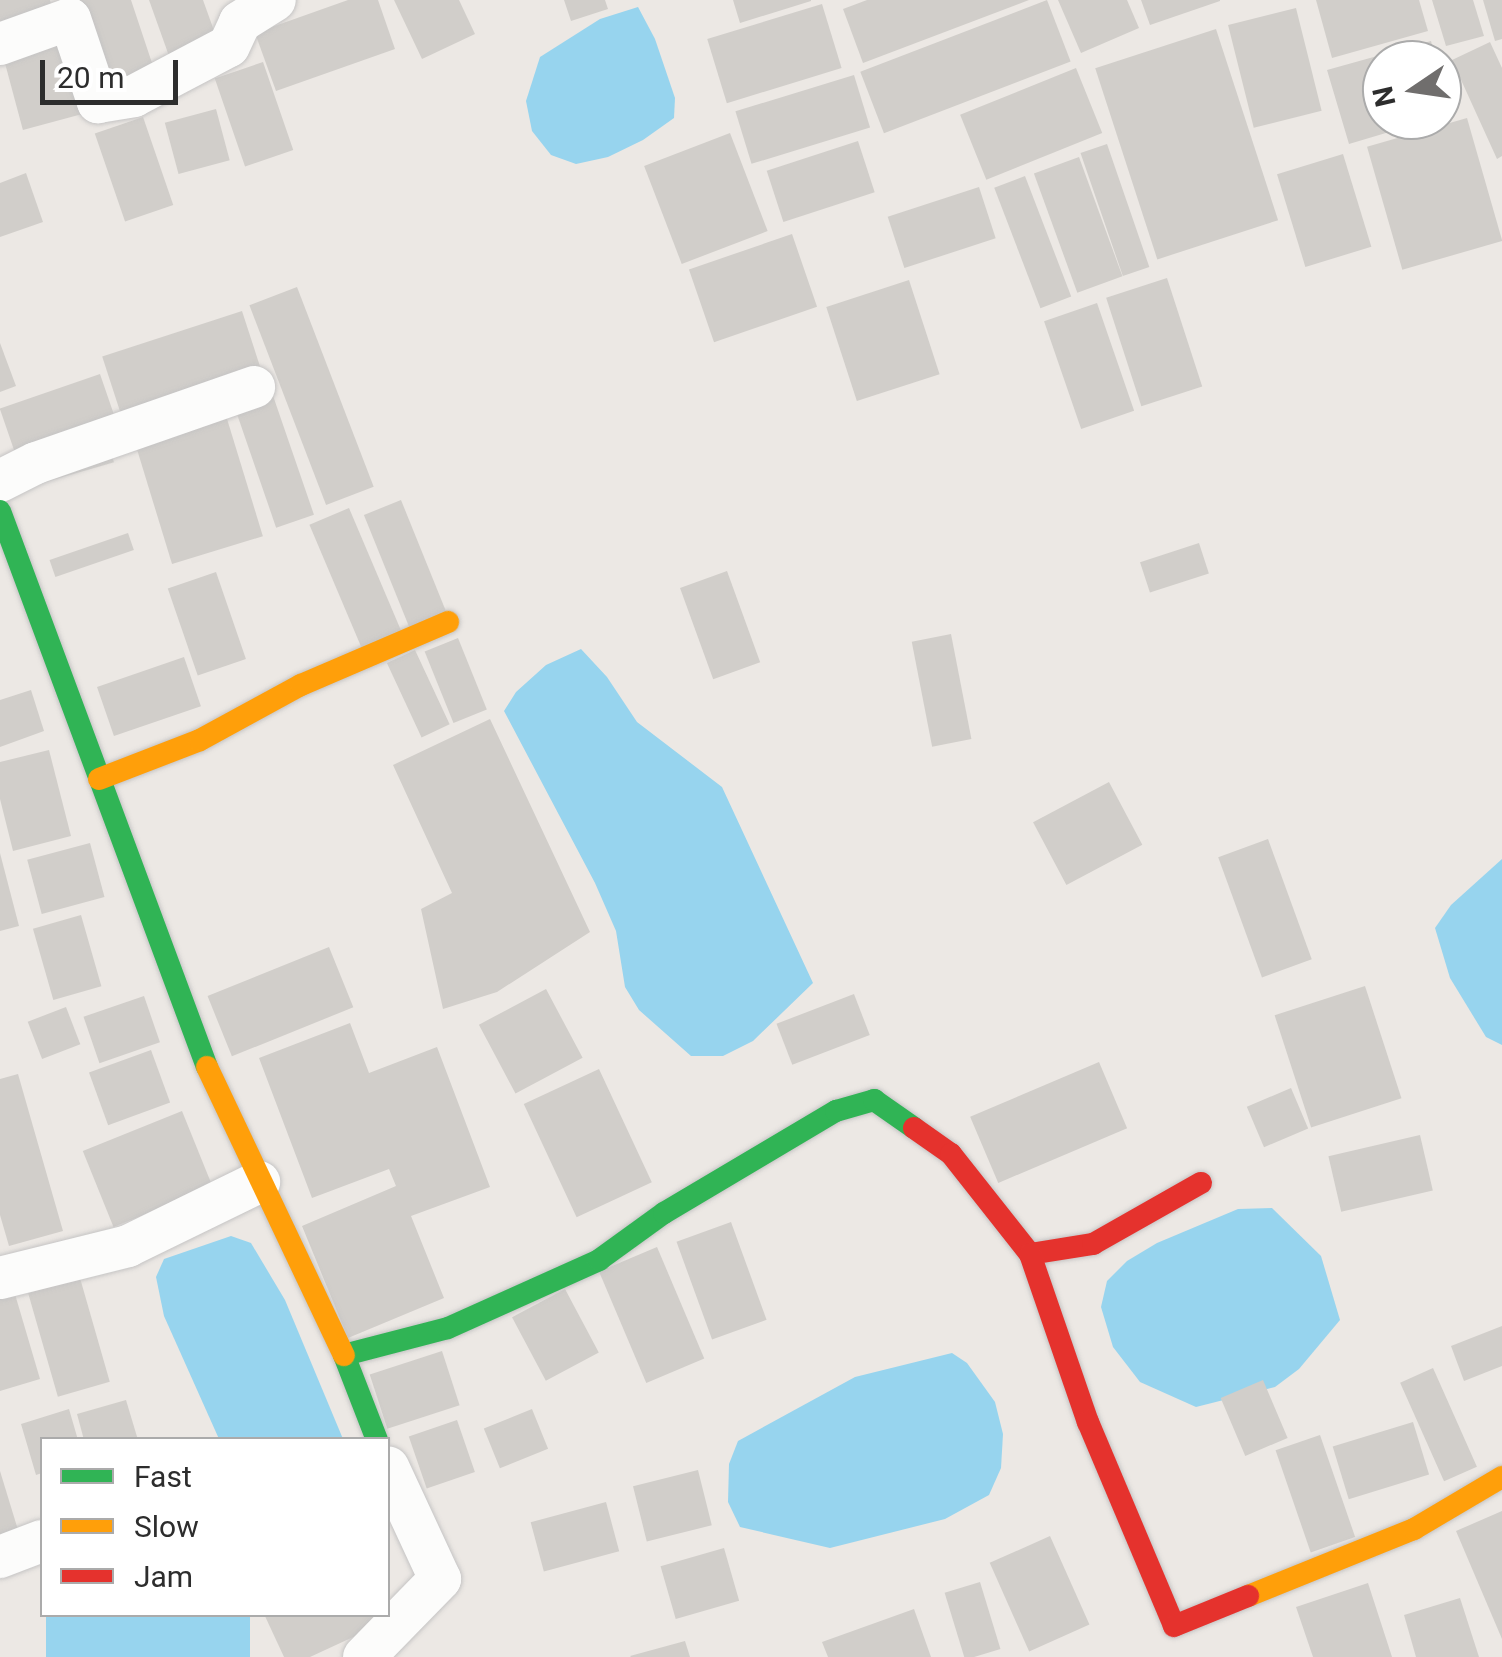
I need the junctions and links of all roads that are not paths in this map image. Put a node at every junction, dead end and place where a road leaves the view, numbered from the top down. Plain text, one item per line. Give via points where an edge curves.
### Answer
1 (275, 0) edge
2 (0, 44) edge
3 (254, 387) dead end
4 (0, 481) edge
5 (0, 511) edge
6 (448, 622) dead end
7 (100, 780) junction
8 (259, 1182) junction
9 (1201, 1183) dead end
10 (1030, 1254) junction
11 (0, 1278) edge
12 (344, 1355) junction
13 (376, 1437) edge
14 (390, 1471) edge
15 (1502, 1477) edge
16 (40, 1542) edge
17 (0, 1557) edge
18 (364, 1657) edge

1 - 2 street via 240,22 229,46 134,96 98,102 70,19
3 - 4 street
5 - 7 street
6 - 7 street
7 - 8 street via 211,1078
8 - 11 street via 128,1246
8 - 12 street
9 - 10 street via 1094,1244
10 - 12 street via 952,1154 874,1100 836,1111 598,1260 448,1328
10 - 15 street via 1088,1422 1174,1626 1414,1529
12 - 13 street
14 - 18 street via 440,1580
16 - 17 street

